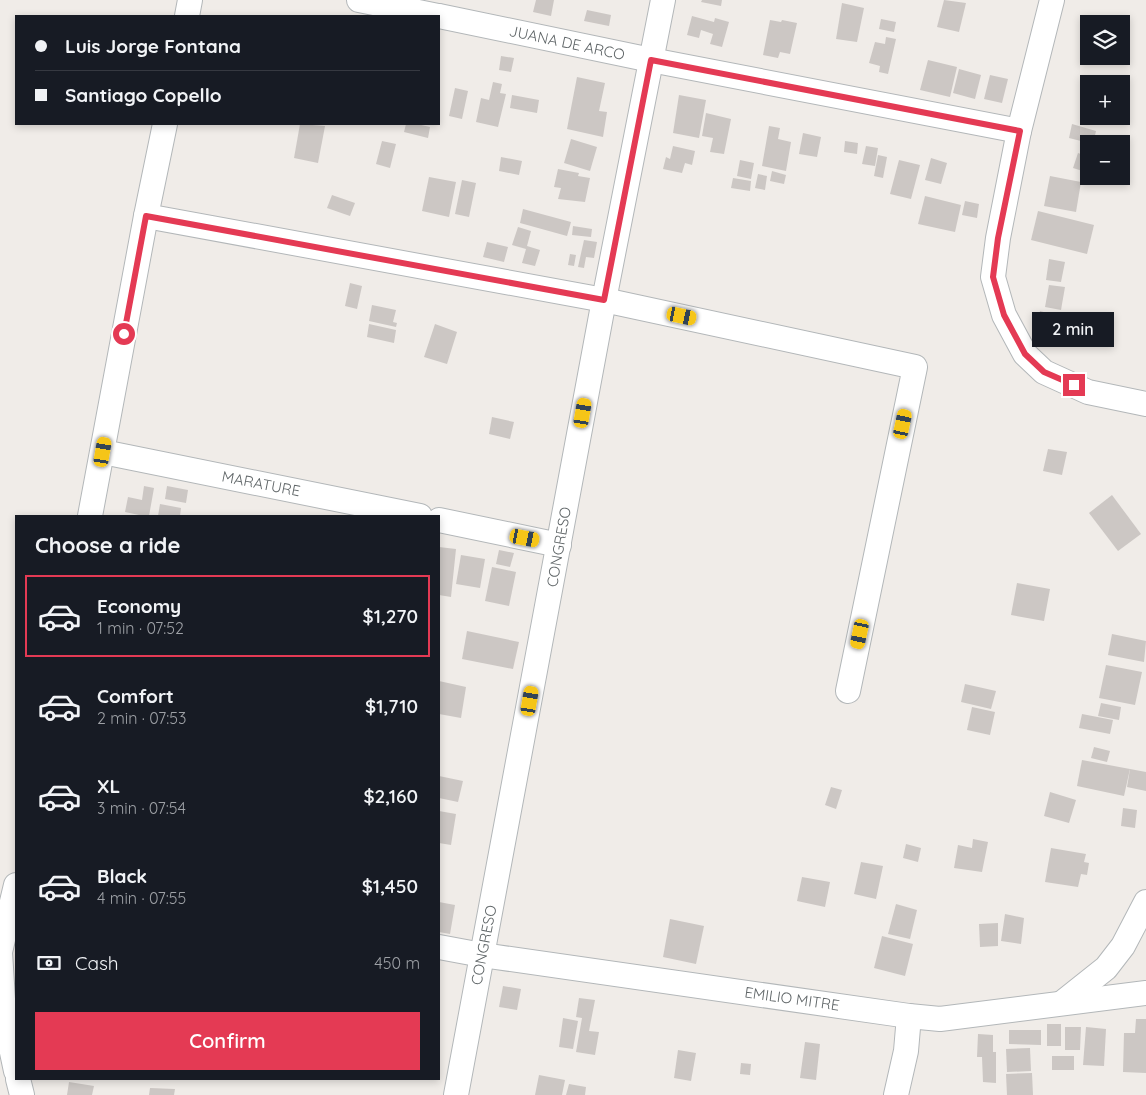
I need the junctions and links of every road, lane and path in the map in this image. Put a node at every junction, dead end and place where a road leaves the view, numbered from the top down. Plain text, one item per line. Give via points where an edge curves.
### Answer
1 (190, 0) edge
2 (359, 0) edge
3 (663, 0) edge
4 (1052, 0) edge
5 (187, 15) edge
6 (433, 15) edge
7 (440, 16) edge
8 (651, 60) junction
9 (165, 125) edge
10 (1020, 131) junction
11 (146, 216) junction
12 (604, 300) junction
13 (1146, 404) edge
14 (103, 452) junction
15 (90, 515) edge
16 (415, 515) edge
17 (440, 520) edge
18 (559, 544) junction
19 (848, 691) dead end
20 (15, 890) edge
21 (1146, 902) edge
22 (440, 947) edge
23 (482, 955) junction
24 (1146, 993) edge
25 (1062, 1003) junction
26 (909, 1016) junction
27 (15, 1065) edge
28 (18, 1080) edge
29 (22, 1095) edge
30 (456, 1095) edge
31 (896, 1095) edge

1 - 5 street
2 - 6 street, JUANA DE ARCO
3 - 8 street, CONGRESO
4 - 10 street
7 - 8 street, JUANA DE ARCO
8 - 10 street, JUANA DE ARCO
8 - 12 street, CONGRESO
9 - 11 street
10 - 13 street via 993,277 1004,315 1025,354 1044,372 1088,392
11 - 12 street
11 - 14 street
12 - 18 street, CONGRESO
12 - 19 street via 915,367
14 - 15 street
14 - 16 street, MARATURE
17 - 18 street
18 - 23 street, CONGRESO
20 - 27 street via 0,952 4,1015
21 - 25 street via 1123,946 1106,968
22 - 23 street, EMILIO MITRE
23 - 26 street, EMILIO MITRE
23 - 30 street, CONGRESO
24 - 25 street, EMILIO MITRE
25 - 26 street, EMILIO MITRE via 940,1019
26 - 31 street via 906,1051
28 - 29 street

